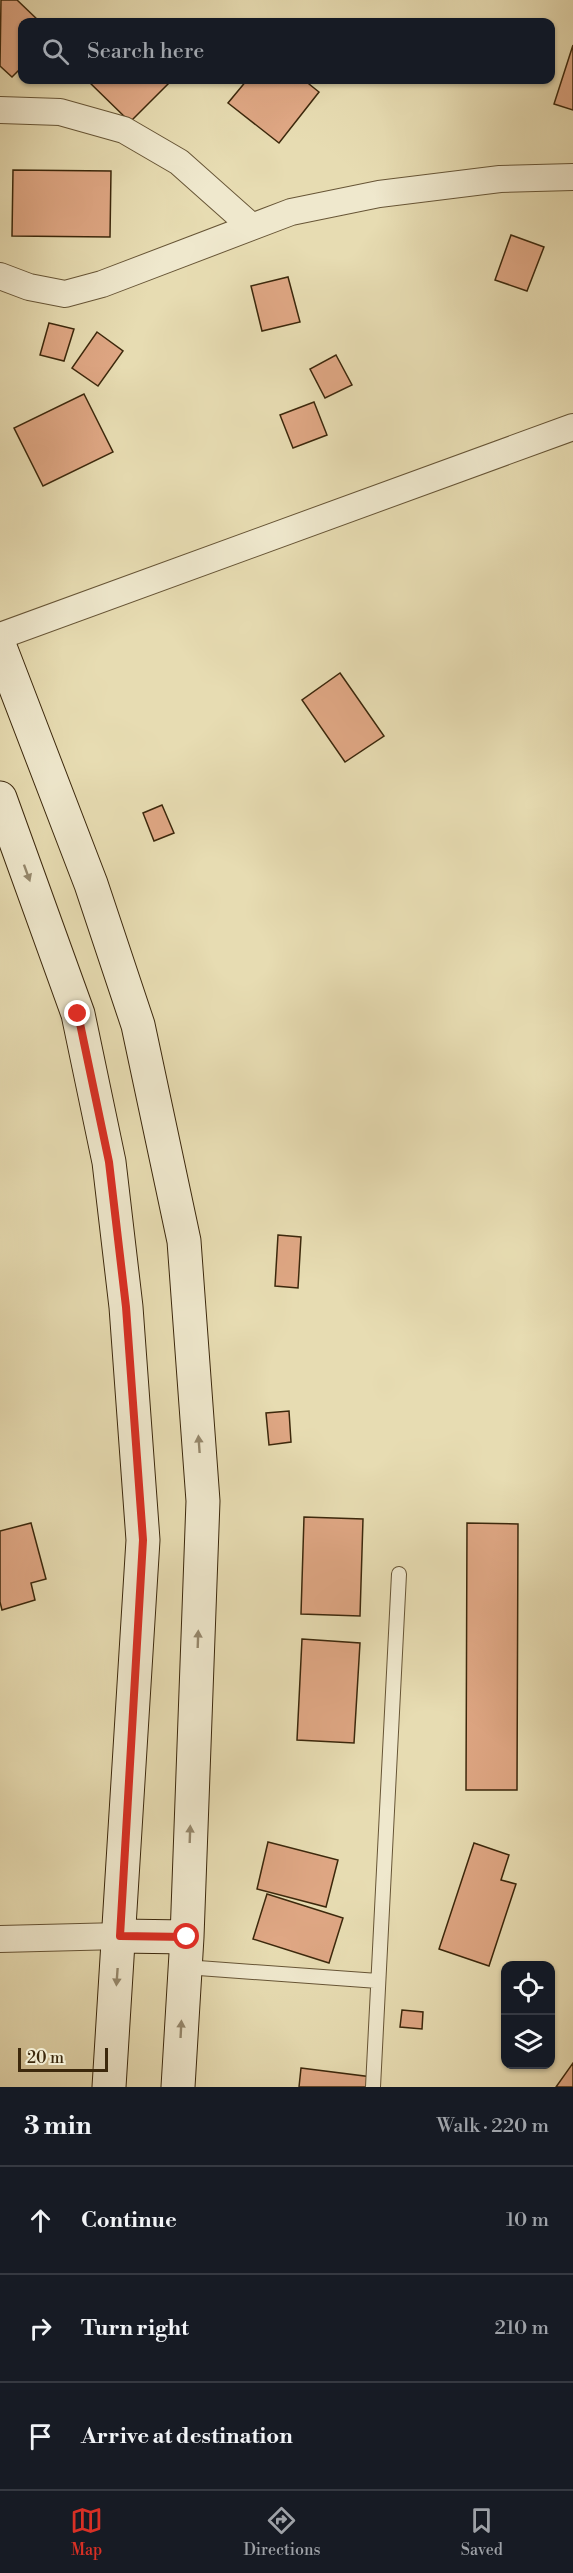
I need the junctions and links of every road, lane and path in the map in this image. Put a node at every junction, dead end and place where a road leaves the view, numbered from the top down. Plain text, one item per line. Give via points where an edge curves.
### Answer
1 (0, 110) edge
2 (573, 177) edge
3 (251, 226) junction
4 (0, 276) edge
5 (573, 427) edge
6 (0, 636) edge
7 (0, 647) edge
8 (0, 798) edge
9 (399, 1574) dead end
10 (120, 1936) junction
11 (0, 1939) edge
12 (186, 1952) junction
13 (378, 1981) junction
14 (109, 2087) edge
15 (178, 2087) edge
16 (373, 2087) edge

1 - 3 street via 60,112 124,130 179,162
2 - 3 street via 500,179 379,194 291,212
3 - 4 street via 102,284 65,294
5 - 6 street
12 -> 7 street via 203,1501 184,1241 138,1025 92,884
8 -> 10 street via 78,1014 109,1162 126,1307 143,1540
9 - 13 lane
10 - 11 street
10 - 12 street
10 -> 14 street
12 - 13 lane
15 -> 12 street
13 - 16 lane

